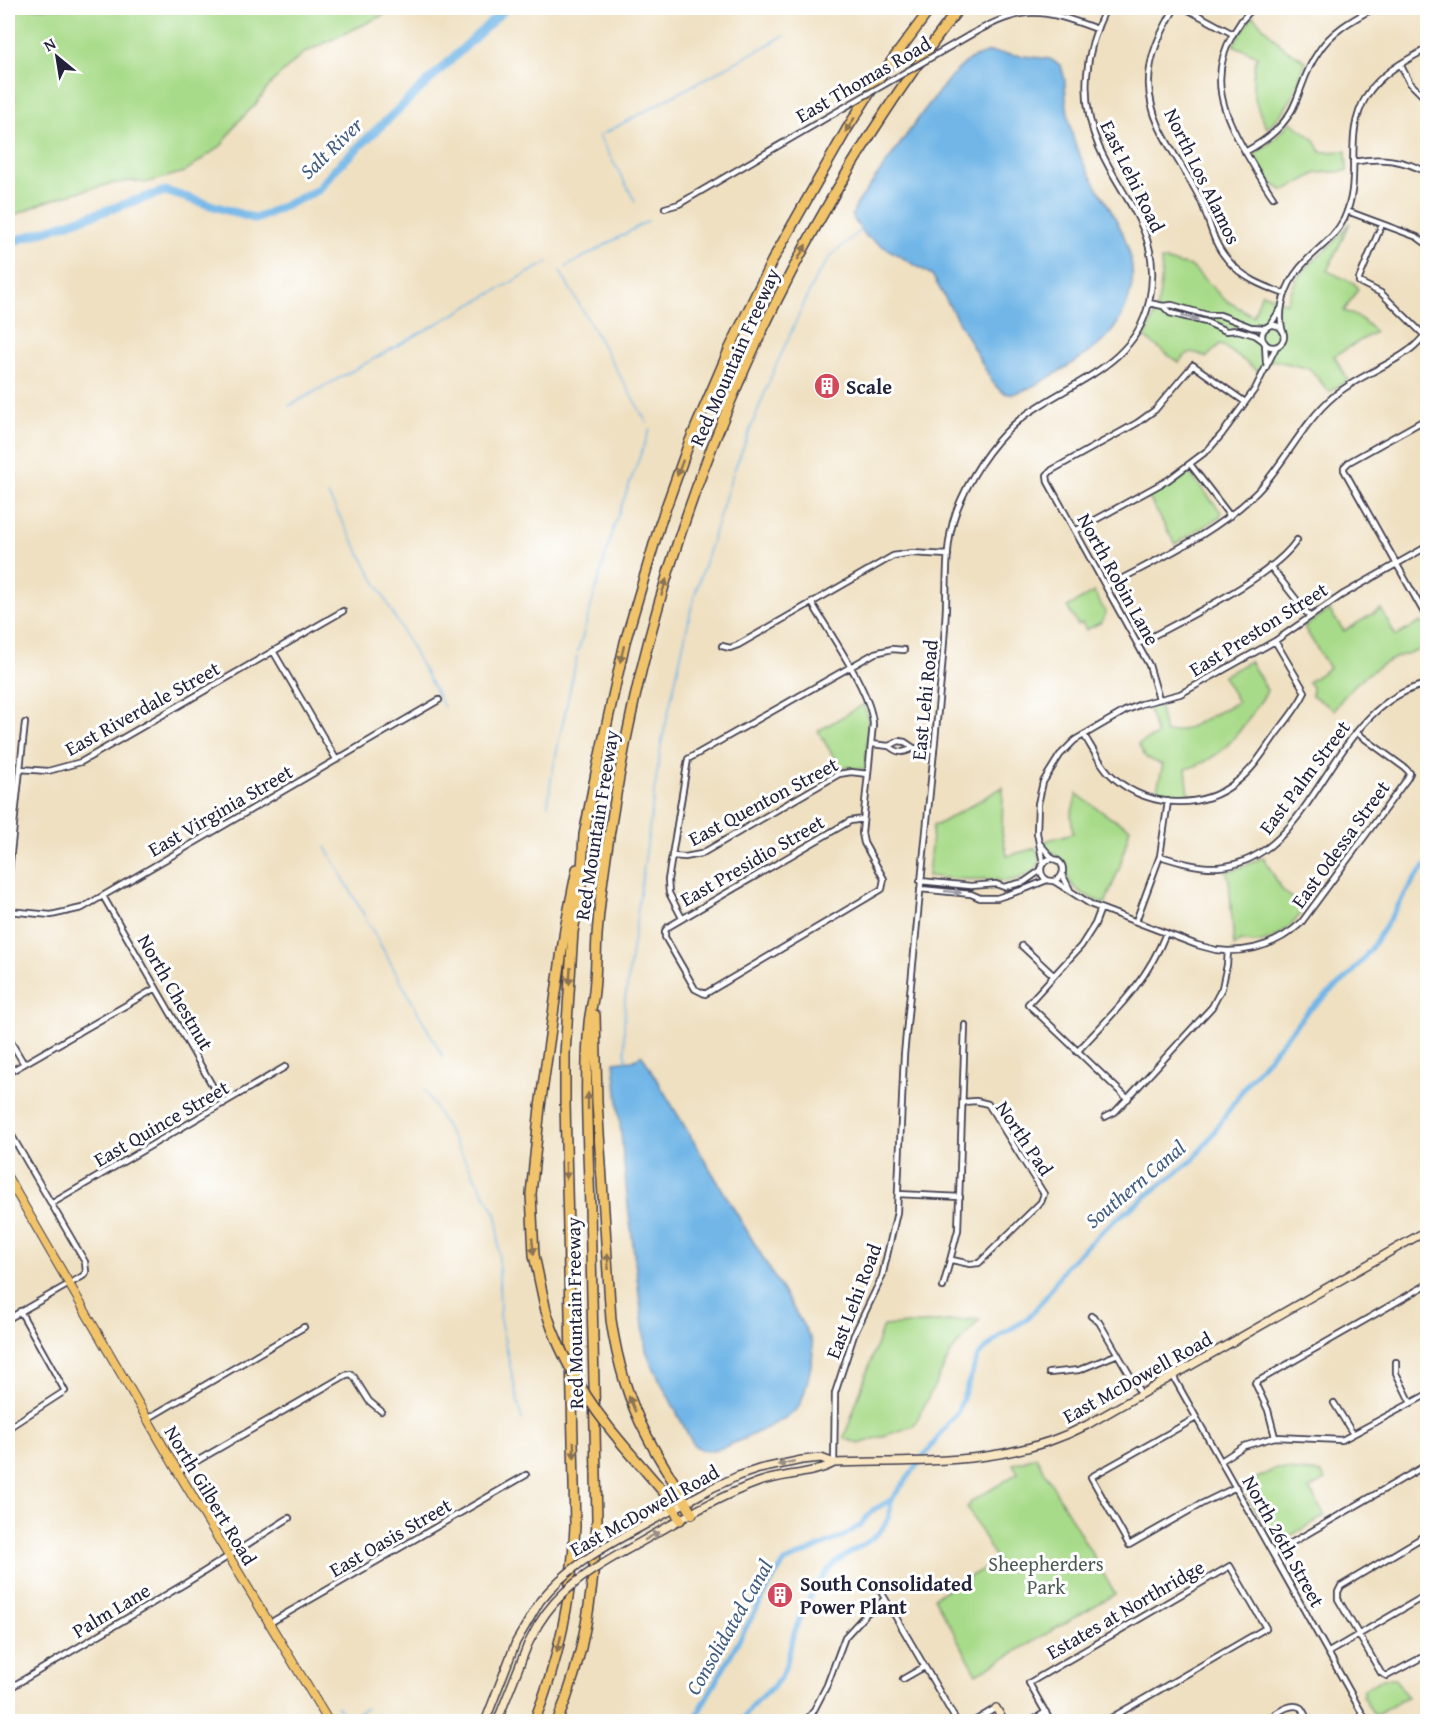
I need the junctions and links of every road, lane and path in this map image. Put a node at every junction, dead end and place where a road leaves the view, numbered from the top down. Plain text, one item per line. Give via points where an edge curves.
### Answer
1 (931, 8) edge
2 (959, 8) edge
3 (1106, 8) edge
4 (1175, 8) edge
5 (1185, 8) edge
6 (1253, 8) edge
7 (1374, 8) edge
8 (1097, 29) junction
9 (1233, 34) junction
10 (1428, 48) edge
11 (1400, 64) junction
12 (1428, 101) edge
13 (1245, 152) junction
14 (1353, 162) junction
15 (1428, 174) edge
16 (1273, 197) dead end
17 (665, 208) dead end
18 (1347, 211) junction
19 (1382, 224) junction
20 (1428, 245) edge
21 (1285, 294) junction
22 (1149, 303) junction
23 (1163, 306) junction
24 (1280, 310) junction
25 (1220, 315) junction
26 (1268, 327) junction
27 (1218, 328) junction
28 (1282, 329) junction
29 (1426, 334) edge
30 (1264, 342) junction
31 (1276, 347) junction
32 (1266, 363) junction
33 (1245, 402) junction
34 (1428, 418) edge
35 (1190, 464) junction
36 (1230, 516) junction
37 (1075, 531) junction
38 (1297, 540) dead end
39 (1428, 546) edge
40 (948, 555) junction
41 (1396, 564) junction
42 (1270, 566) junction
43 (1106, 587) junction
44 (812, 603) junction
45 (343, 611) dead end
46 (1310, 617) junction
47 (1428, 620) edge
48 (1275, 641) junction
49 (1138, 644) junction
50 (722, 646) dead end
51 (904, 650) dead end
52 (273, 651) junction
53 (850, 667) junction
54 (1428, 684) edge
55 (1159, 699) junction
56 (438, 700) dead end
57 (25, 723) dead end
58 (1357, 733) junction
59 (1084, 735) junction
60 (871, 744) junction
61 (889, 746) junction
62 (914, 748) junction
63 (934, 750) junction
64 (336, 759) junction
65 (20, 769) junction
66 (868, 774) junction
67 (1168, 801) junction
68 (863, 819) junction
69 (584, 835) junction
70 (1040, 844) junction
71 (672, 856) junction
72 (1160, 856) junction
73 (1053, 859) junction
74 (1043, 863) junction
75 (1041, 870) junction
76 (1062, 874) junction
77 (8, 880) edge
78 (1047, 880) junction
79 (920, 881) junction
80 (1054, 881) junction
81 (986, 884) junction
82 (920, 889) junction
83 (1070, 890) junction
84 (103, 896) junction
85 (986, 898) junction
86 (1101, 908) junction
87 (8, 911) edge
88 (682, 918) junction
89 (1136, 921) junction
90 (1166, 933) junction
91 (1022, 946) dead end
92 (1228, 951) junction
93 (1053, 975) junction
94 (156, 987) junction
95 (594, 994) junction
96 (965, 1025) dead end
97 (8, 1037) edge
98 (1077, 1052) junction
99 (24, 1064) junction
100 (285, 1067) dead end
101 (8, 1073) edge
102 (1128, 1099) junction
103 (963, 1102) junction
104 (223, 1104) junction
105 (1105, 1117) dead end
106 (8, 1130) edge
107 (8, 1178) edge
108 (898, 1194) junction
109 (960, 1197) junction
110 (51, 1204) junction
111 (1428, 1230) edge
112 (952, 1260) junction
113 (69, 1283) junction
114 (1428, 1284) edge
115 (943, 1287) dead end
116 (20, 1311) junction
117 (1090, 1316) dead end
118 (8, 1319) edge
119 (304, 1327) dead end
120 (1118, 1354) junction
121 (1396, 1362) dead end
122 (1048, 1373) dead end
123 (1173, 1376) junction
124 (1141, 1394) junction
125 (1428, 1394) edge
126 (1334, 1403) dead end
127 (1411, 1403) junction
128 (381, 1411) dead end
129 (1196, 1418) junction
130 (147, 1419) junction
131 (8, 1428) edge
132 (1353, 1434) junction
133 (1275, 1437) junction
134 (1221, 1461) junction
135 (834, 1463) junction
136 (1428, 1464) edge
137 (178, 1472) junction
138 (526, 1475) dead end
139 (1236, 1487) junction
140 (686, 1502) junction
141 (674, 1509) junction
142 (692, 1514) junction
143 (289, 1518) dead end
144 (681, 1520) junction
145 (1428, 1534) edge
146 (1420, 1538) junction
147 (1428, 1550) edge
148 (1274, 1553) junction
149 (228, 1556) junction
150 (880, 1590) dead end
151 (1428, 1594) edge
152 (885, 1599) junction
153 (268, 1624) junction
154 (1359, 1634) junction
155 (1329, 1652) junction
156 (1428, 1654) edge
157 (924, 1667) junction
158 (903, 1679) dead end
159 (8, 1689) edge
160 (996, 1708) joint
161 (1046, 1712) junction
162 (1031, 1721) edge
163 (1049, 1721) edge
164 (329, 1722) edge
165 (485, 1722) edge
166 (497, 1722) edge
167 (534, 1722) edge
168 (557, 1722) edge
169 (805, 1722) edge
170 (957, 1722) edge
171 (973, 1722) edge
172 (1004, 1722) edge
173 (1104, 1722) edge
174 (1263, 1722) edge
175 (1309, 1722) edge
176 (1367, 1722) edge

1 -> 69 highway, Red Mountain Freeway via 879,78 809,194 729,350 689,443 625,642
95 -> 2 highway, Red Mountain Freeway via 602,884 620,773 661,597 707,460 751,354 825,211 869,136
3 - 8 street
4 - 21 street, North Los Alamos via 1155,45 1150,68 1149,92 1156,121 1197,194 1227,259 1257,284
5 - 9 street
6 - 9 street
7 - 13 street via 1342,27 1325,43 1306,72 1290,113 1269,137
8 - 17 street, East Thomas Road, bridge via 1053,14 1005,17 679,204
8 - 22 street, East Lehi Road via 1086,73 1088,113 1100,148 1150,245 1153,269
9 - 13 street via 1223,60 1221,91 1229,122
10 - 11 street
11 - 12 street via 1410,83
11 - 14 street via 1373,86 1359,109 1352,140
13 - 16 street
14 - 15 street via 1394,160
14 - 18 street via 1353,190
18 - 19 street
18 - 21 street via 1331,238 1295,274
19 - 20 street
19 - 29 street via 1359,282 1381,293
21 - 24 street
22 - 23 street
22 - 40 street, East Lehi Road via 1137,334 1117,357 1025,416 985,458 959,502
23 - 25 street
23 -> 27 street via 1170,313
24 - 26 street
24 - 28 street
25 - 26 street via 1237,323
25 - 27 street
26 - 28 street
26 - 30 street via 1262,333
27 - 30 street via 1237,330
28 - 31 street via 1283,340
29 - 36 street via 1410,350 1333,396 1267,481
30 - 31 street
30 - 32 street
31 - 32 street
32 - 33 street
33 - 35 street via 1222,434
33 - 37 street, North Robin Lane via 1193,365 1155,411 1052,470 1047,475 1048,482
34 - 41 street via 1344,467
35 - 36 street
35 - 37 street
36 - 43 street
37 - 43 street, North Robin Lane
38 - 42 street via 1290,551
39 - 41 street, East Preston Street
40 - 44 street via 893,556
40 - 63 street, East Lehi Road
41 - 46 street, East Preston Street
41 - 47 street
42 - 46 street
42 - 49 street
43 - 49 street, North Robin Lane
44 - 50 street via 738,645
44 - 53 street
45 - 52 street, East Riverdale Street
46 - 48 street, East Preston Street
48 - 55 street, East Preston Street via 1180,694
48 - 67 street via 1305,692 1253,767 1234,784 1204,799
49 - 55 street, North Robin Lane via 1153,672
51 - 53 street via 882,650
52 - 64 street
52 - 65 street, East Riverdale Street via 81,762 48,771
53 - 60 street via 870,708
53 - 71 street via 688,759
54 - 58 street, East Palm Street via 1388,700
55 - 59 street, East Preston Street via 1125,711
56 - 64 street, East Virginia Street
57 - 65 street
58 - 72 street, East Palm Street via 1287,830 1260,854 1231,865 1211,867
58 - 92 street, East Odessa Street via 1410,772 1301,923 1272,943
59 - 67 street via 1104,767 1124,785 1150,798
59 - 70 street, East Preston Street via 1060,755 1043,782 1036,813
60 - 61 street
60 - 66 street
61 - 62 street via 899,741
61 - 62 street via 903,753
62 - 63 street
63 - 79 street, East Lehi Road
64 - 84 street, East Virginia Street
65 - 77 street
66 - 68 street
66 - 71 street, East Quenton Street via 839,774 701,854
67 - 72 street
68 - 88 street, East Presidio Street via 850,820
68 - 88 street, East Presidio Street via 864,843 884,879 882,889 705,994 695,990 665,936 668,927
69 -> 141 highway, bridge via 565,929 539,1117 531,1194 534,1255 546,1311 573,1377 600,1418
69 -> 167 highway, Red Mountain Freeway via 573,932 565,1078 574,1550 564,1624
70 - 73 street
70 - 74 street, East Preston Street
71 - 88 street via 669,893
72 - 89 street
73 - 74 street
73 - 76 street via 1062,864
74 - 75 street
75 - 78 street
75 - 81 street via 1013,885
76 - 80 street
76 - 83 street
78 - 80 street
78 - 85 street via 997,898
79 - 81 street
79 - 82 street, East Lehi Road
80 - 83 street, East Odessa Street
81 - 85 street
82 -> 85 street
82 - 108 street, East Lehi Road via 904,1055
83 - 86 street, East Odessa Street
84 - 87 street, East Virginia Street via 82,908 51,915
84 - 94 street, North Chestnut
86 - 89 street, East Odessa Street
86 - 93 street via 1085,940
89 - 90 street, East Odessa Street
90 - 92 street, East Odessa Street via 1206,948
90 - 98 street via 1142,981
91 - 93 street
92 - 102 street via 1225,977 1212,1007
93 - 98 street via 1028,1004
94 - 99 street
94 - 104 street, North Chestnut
140 -> 95 highway via 641,1424 628,1395 615,1346 597,1102
168 -> 95 highway, Red Mountain Freeway via 580,1657 596,1545 587,1102 589,1020
96 - 103 street, North Pad
97 - 99 street
98 - 102 street
99 - 101 street
100 - 104 street, East Quince Street
102 - 105 street
103 - 109 street, North Pad
103 - 112 street, North Pad via 988,1104 1044,1194 1041,1202 979,1263
104 - 110 street, East Quince Street
106 - 110 street
107 - 113 main road, North Gilbert Road
108 - 109 street
108 - 135 street, East Lehi Road via 894,1233 882,1277 854,1335 835,1393
109 - 112 street, North Pad
110 - 113 street via 85,1263 84,1275
111 - 123 main road, East McDowell Road
112 - 115 street, North Pad
113 - 116 street
113 - 130 main road, North Gilbert Road
114 - 133 street via 1255,1383
116 - 118 street
116 - 131 street via 65,1391
117 - 120 street via 1100,1322
119 - 130 street
120 - 122 street via 1079,1370
120 - 124 street
121 - 127 street via 1396,1373
123 - 124 main road, East McDowell Road
123 - 129 street, North 26th Street
124 - 135 main road, East McDowell Road via 1072,1433 991,1457
125 - 127 street
126 - 132 street
127 - 132 street
128 - 137 street via 369,1401 351,1374 346,1375
129 - 134 street, North 26th Street
129 - 139 street via 1091,1477 1129,1545
130 - 137 main road, North Gilbert Road
132 - 133 street via 1330,1441
133 - 134 street via 1244,1446
134 - 139 street, North 26th Street
135 -> 140 main road, East McDowell Road via 821,1458 759,1469
135 - 142 main road, East McDowell Road via 823,1470 759,1482
136 - 148 street
137 - 149 main road, North Gilbert Road
138 - 153 street, East Oasis Street
139 - 148 street, North 26th Street
140 - 141 main road, East McDowell Road
140 - 142 highway
141 - 144 highway
141 - 165 main road, East McDowell Road, bridge via 574,1566 550,1588 516,1642
142 - 144 main road, East McDowell Road
143 - 149 street, Palm Lane
166 -> 144 main road, East McDowell Road, bridge via 538,1625 570,1585
145 - 146 street
146 - 147 street
146 - 154 street via 1341,1586 1338,1599
148 - 155 street, North 26th Street
149 - 153 main road, North Gilbert Road
149 - 159 street, Palm Lane
150 - 152 street
151 - 154 street
152 - 157 street
152 - 169 street via 845,1637 827,1685
153 - 164 main road, North Gilbert Road
154 - 155 street
154 - 156 street via 1381,1673 1387,1676
155 - 176 street, North 26th Street
157 - 158 street
157 - 170 street
160 - 171 street
160 - 172 main road
161 - 162 street
161 - 163 street, Estates at Northridge
161 - 173 street, Estates at Northridge via 1029,1683 1230,1566 1266,1628
174 - 175 street via 1290,1706 1301,1709

